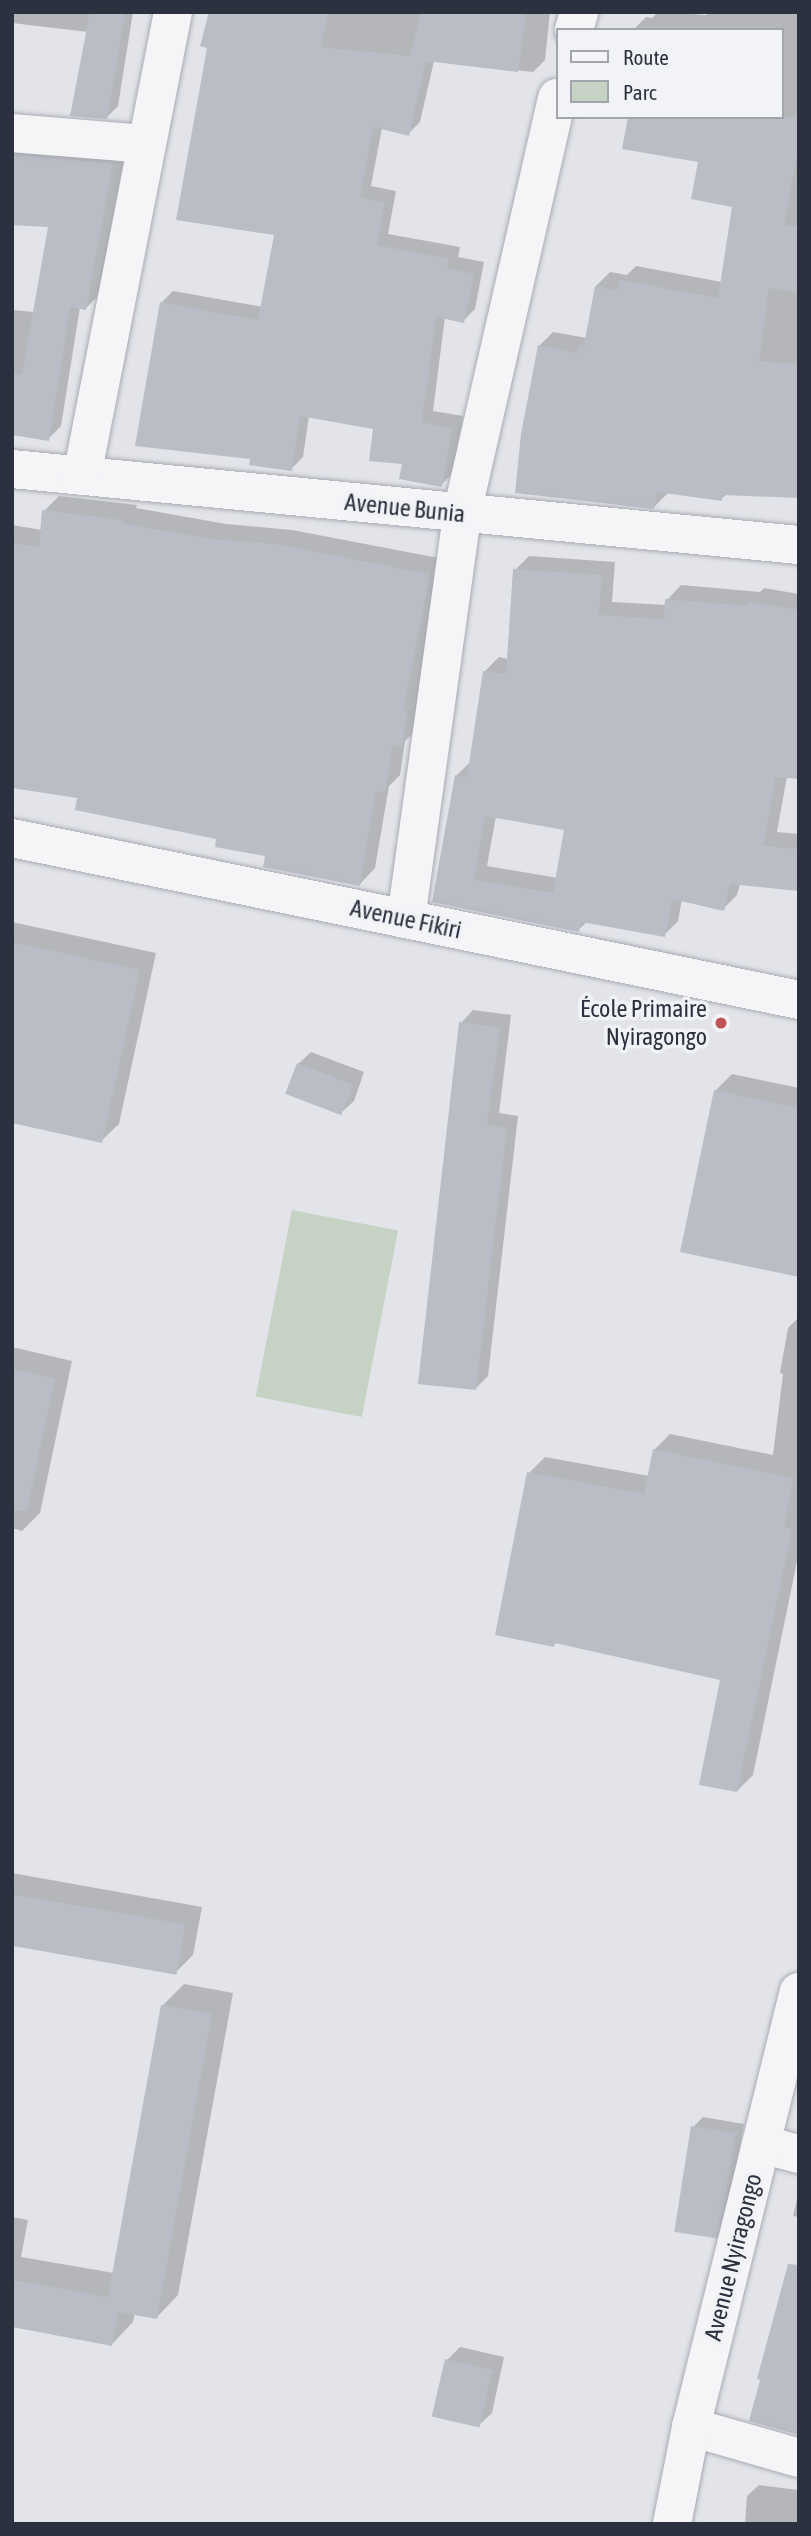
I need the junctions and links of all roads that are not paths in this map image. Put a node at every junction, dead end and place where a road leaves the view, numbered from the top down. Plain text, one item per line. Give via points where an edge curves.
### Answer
1 (173, 12) edge
2 (556, 102) edge
3 (12, 133) edge
4 (147, 144) junction
5 (12, 469) edge
6 (82, 476) junction
7 (463, 513) junction
8 (799, 545) edge
9 (12, 838) edge
10 (406, 919) junction
11 (799, 1000) edge
12 (799, 1992) edge
13 (761, 2144) junction
14 (799, 2154) edge
15 (691, 2427) junction
16 (799, 2458) edge
17 (673, 2524) edge

1 - 4 street
2 - 7 street
3 - 4 street
4 - 6 street
5 - 6 street, Avenue Bunia
6 - 7 street, Avenue Bunia
7 - 8 street, Avenue Bunia
7 - 10 street
9 - 10 street, Avenue Fikiri
10 - 11 street, Avenue Fikiri
12 - 13 street, Avenue Nyiragongo
13 - 14 street
13 - 15 street, Avenue Nyiragongo
15 - 16 street
15 - 17 street, Avenue Nyiragongo

